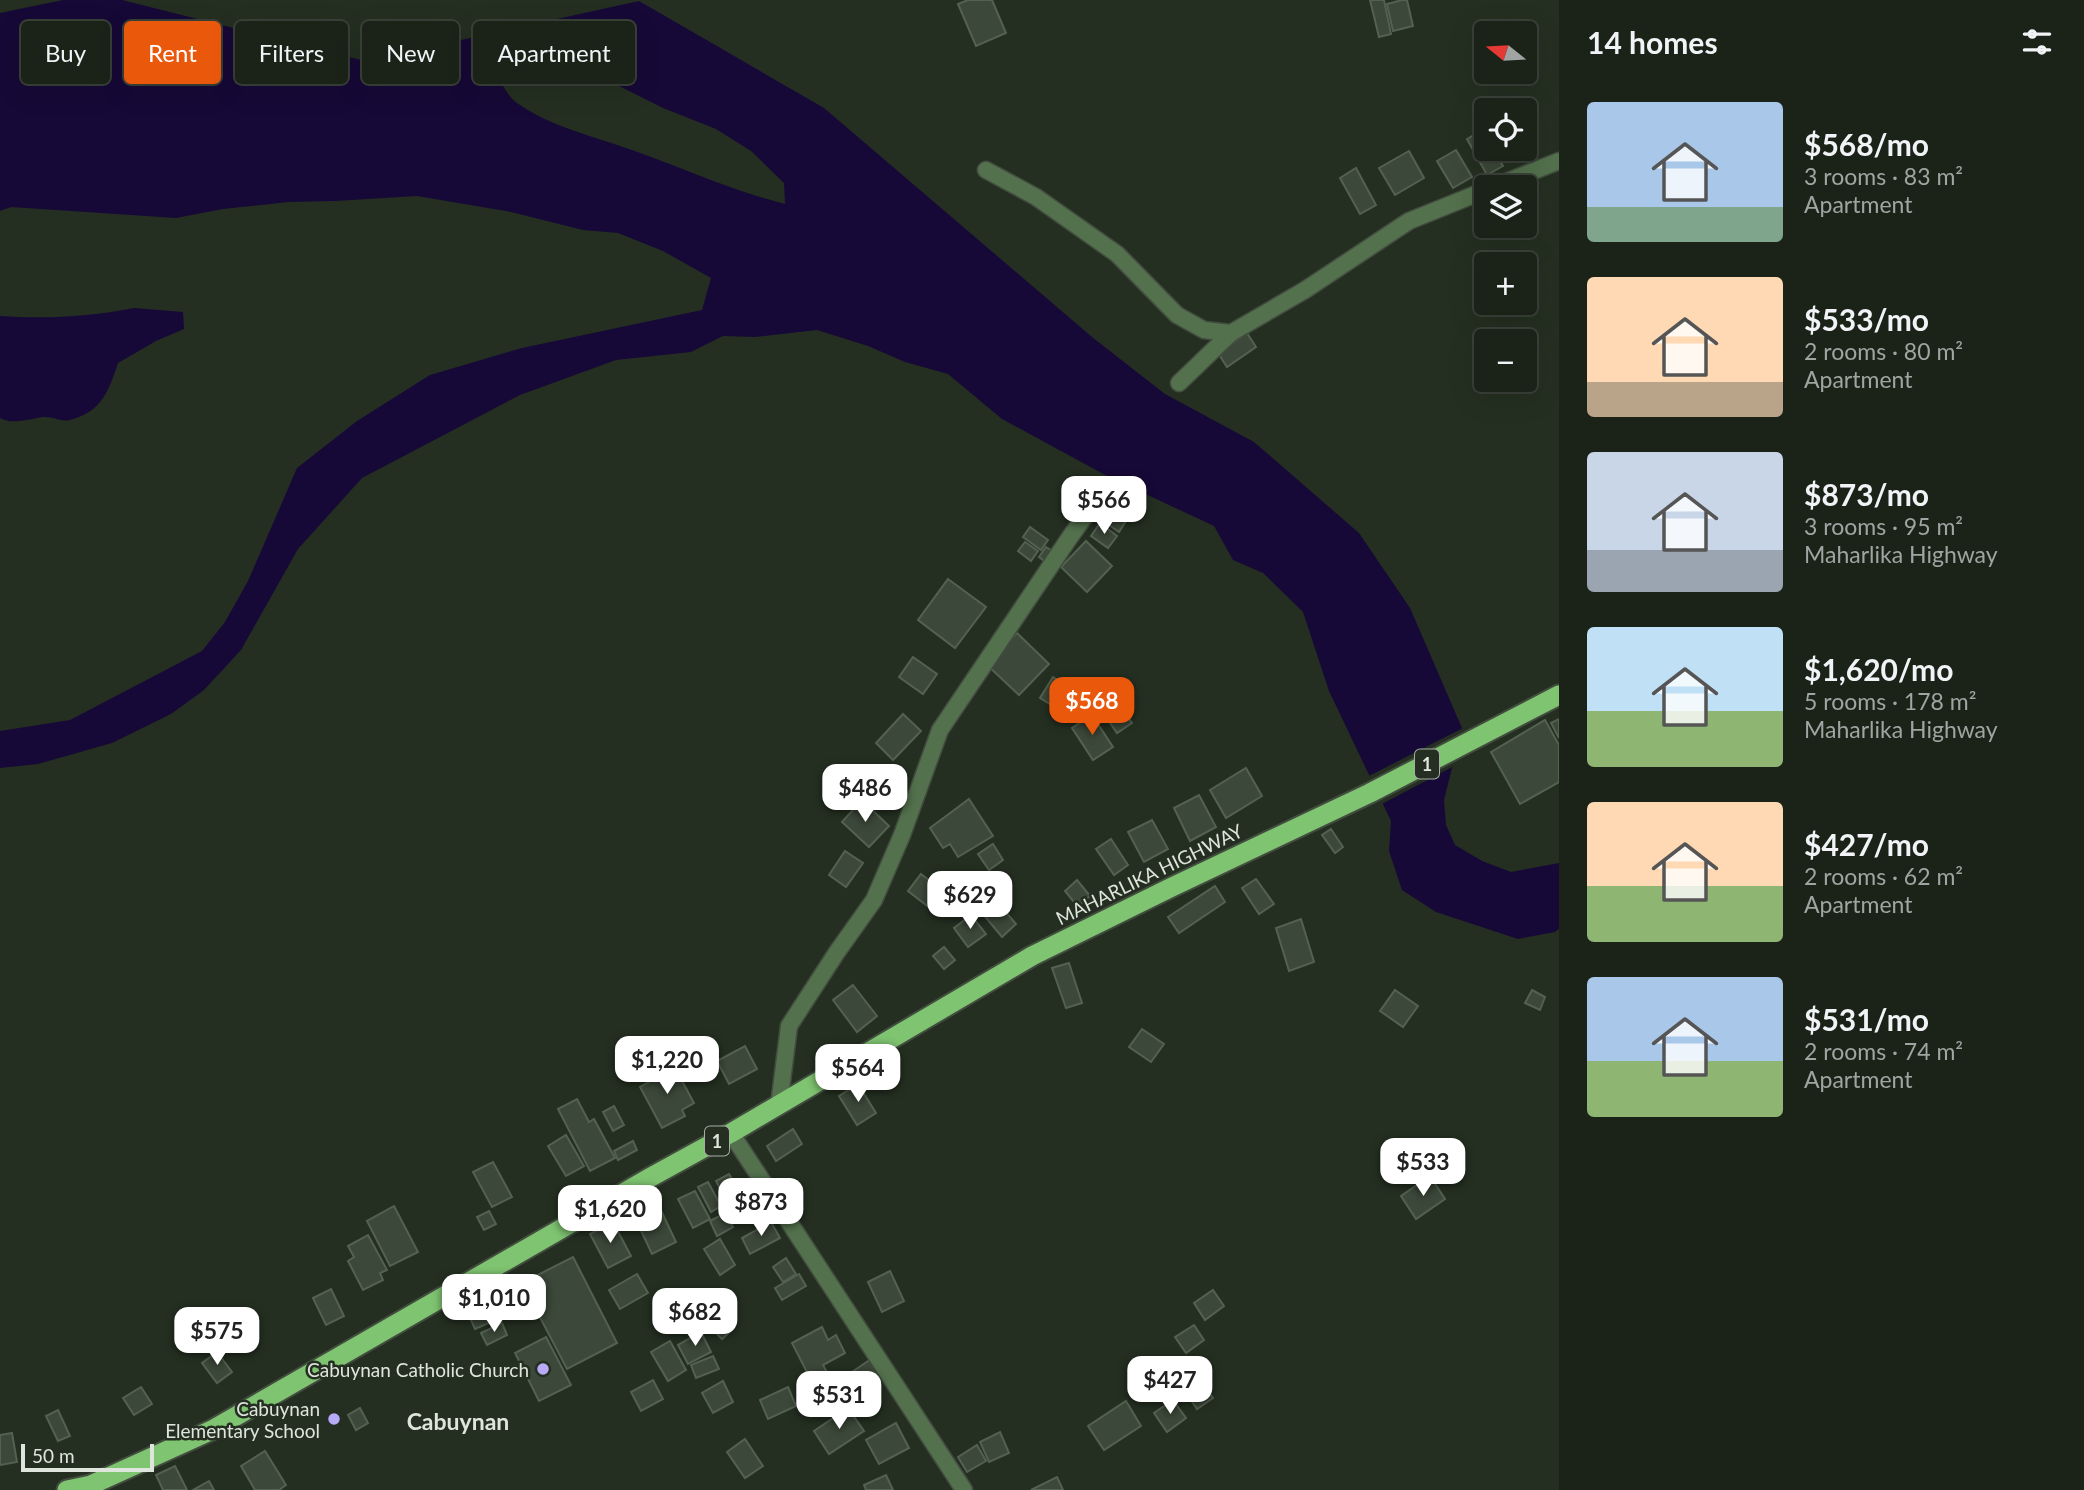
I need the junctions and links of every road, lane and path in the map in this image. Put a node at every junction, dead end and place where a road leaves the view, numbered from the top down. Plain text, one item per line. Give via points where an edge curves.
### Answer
1 (1559, 161) edge
2 (986, 170) dead end
3 (1523, 175) edge
4 (1474, 195) edge
5 (1231, 333) junction
6 (1179, 383) dead end
7 (1098, 498) dead end
8 (1559, 695) edge
9 (779, 1105) junction
10 (731, 1133) junction
11 (67, 1490) edge
12 (963, 1490) edge

1 - 3 street
2 - 5 street via 1036,197 1116,254 1177,315 1204,330
4 - 5 street via 1409,221
5 - 6 street
7 - 9 street via 940,730 874,900 789,1026
8 - 9 highway, MAHARLIKA HIGHWAY / 1 via 1370,793 1032,956
9 - 10 highway, MAHARLIKA HIGHWAY / 1
10 - 11 highway, MAHARLIKA HIGHWAY / 1 via 212,1430 91,1485
10 - 12 street

